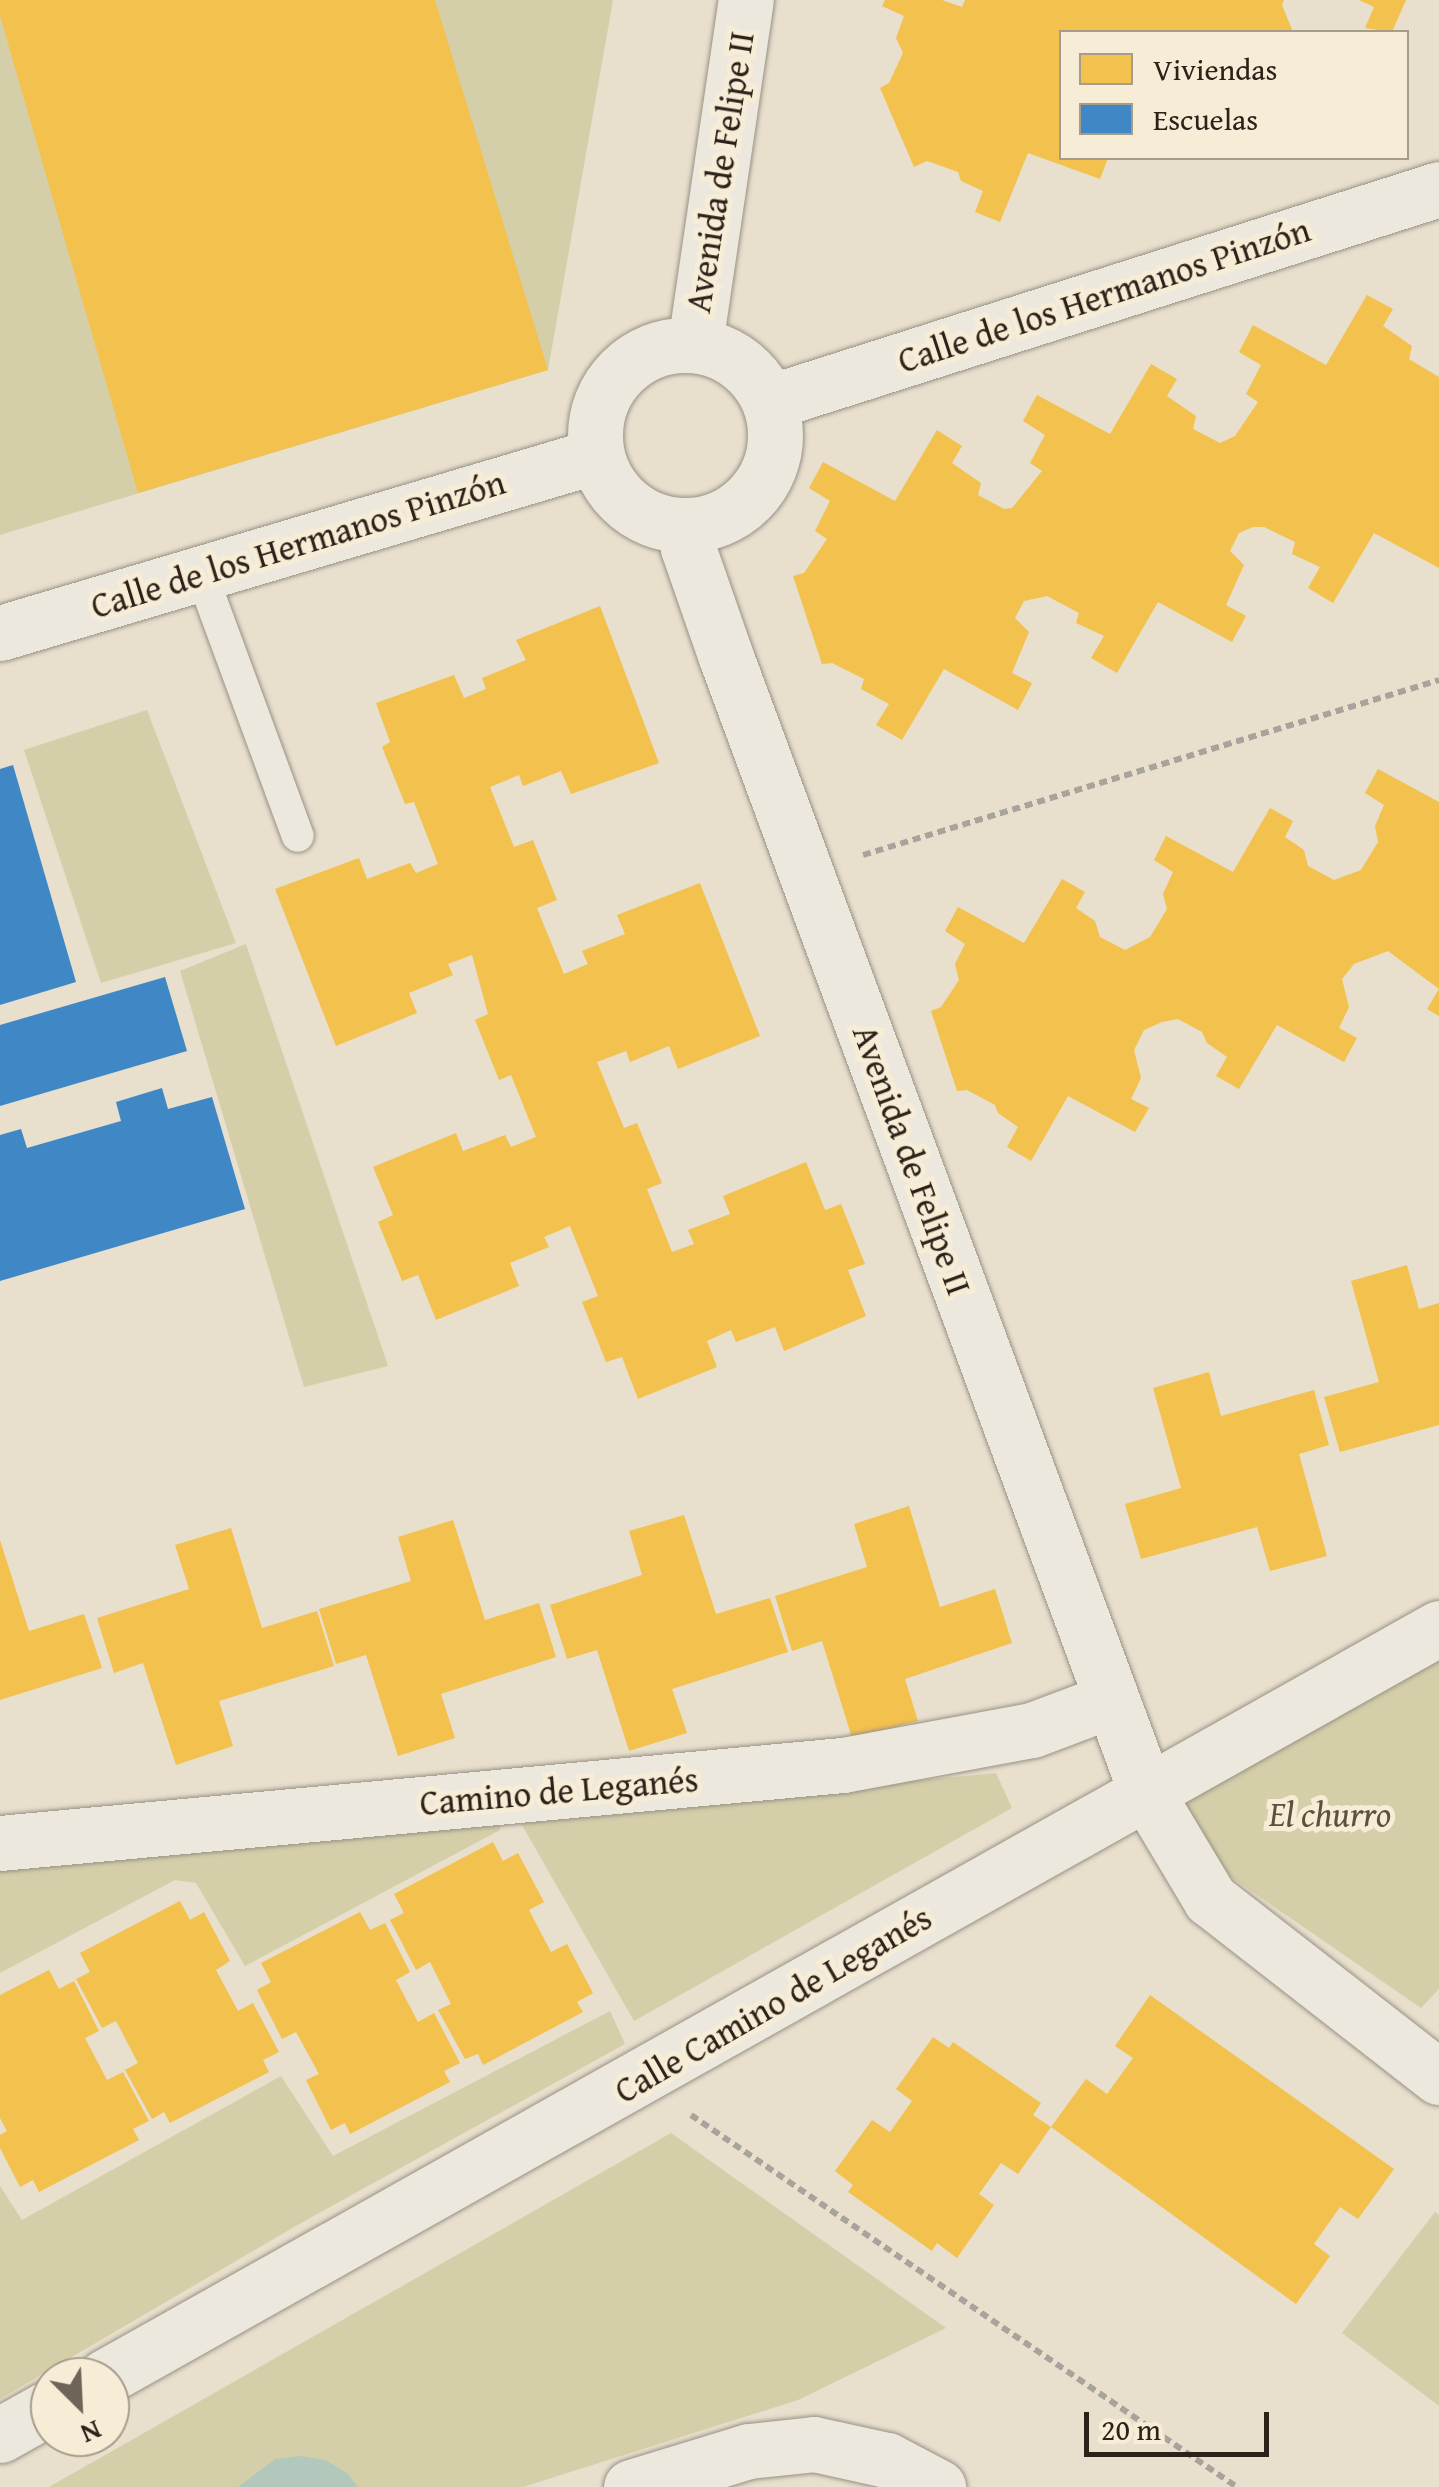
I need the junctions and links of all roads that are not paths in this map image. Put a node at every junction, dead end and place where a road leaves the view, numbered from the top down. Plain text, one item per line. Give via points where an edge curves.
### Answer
1 (746, 0) edge
2 (1439, 190) edge
3 (695, 344) junction
4 (770, 402) junction
5 (596, 456) junction
6 (688, 525) junction
7 (201, 573) junction
8 (0, 633) edge
9 (298, 836) dead end
10 (1439, 1628) edge
11 (1112, 1700) junction
12 (1146, 1792) junction
13 (0, 1843) edge
14 (1439, 2077) edge
15 (130, 2363) edge
16 (30, 2419) edge
17 (0, 2435) edge
18 (631, 2487) edge
19 (938, 2487) edge

1 - 3 street, Avenida de Felipe II
2 - 4 street, Calle de los Hermanos Pinzón
3 - 4 street via 726,354 753,374
3 - 5 street via 652,350 617,374 596,412
4 - 6 street via 775,436 768,469 750,498 722,517
5 - 6 street via 629,506 657,521
5 - 7 street, Calle de los Hermanos Pinzón
6 - 11 street, Avenida de Felipe II via 688,548 726,657
7 - 8 street, Calle de los Hermanos Pinzón
7 - 9 lane
10 - 12 street, Calle Camino de Leganés
11 - 12 street, Avenida de Felipe II
11 - 13 street, Camino de Leganés via 1032,1730 843,1765
12 - 14 street, Avenida de Felipe II via 1210,1898
12 - 15 street, Calle Camino de Leganés
16 - 17 street
18 - 19 street via 749,2451 814,2444 887,2460

